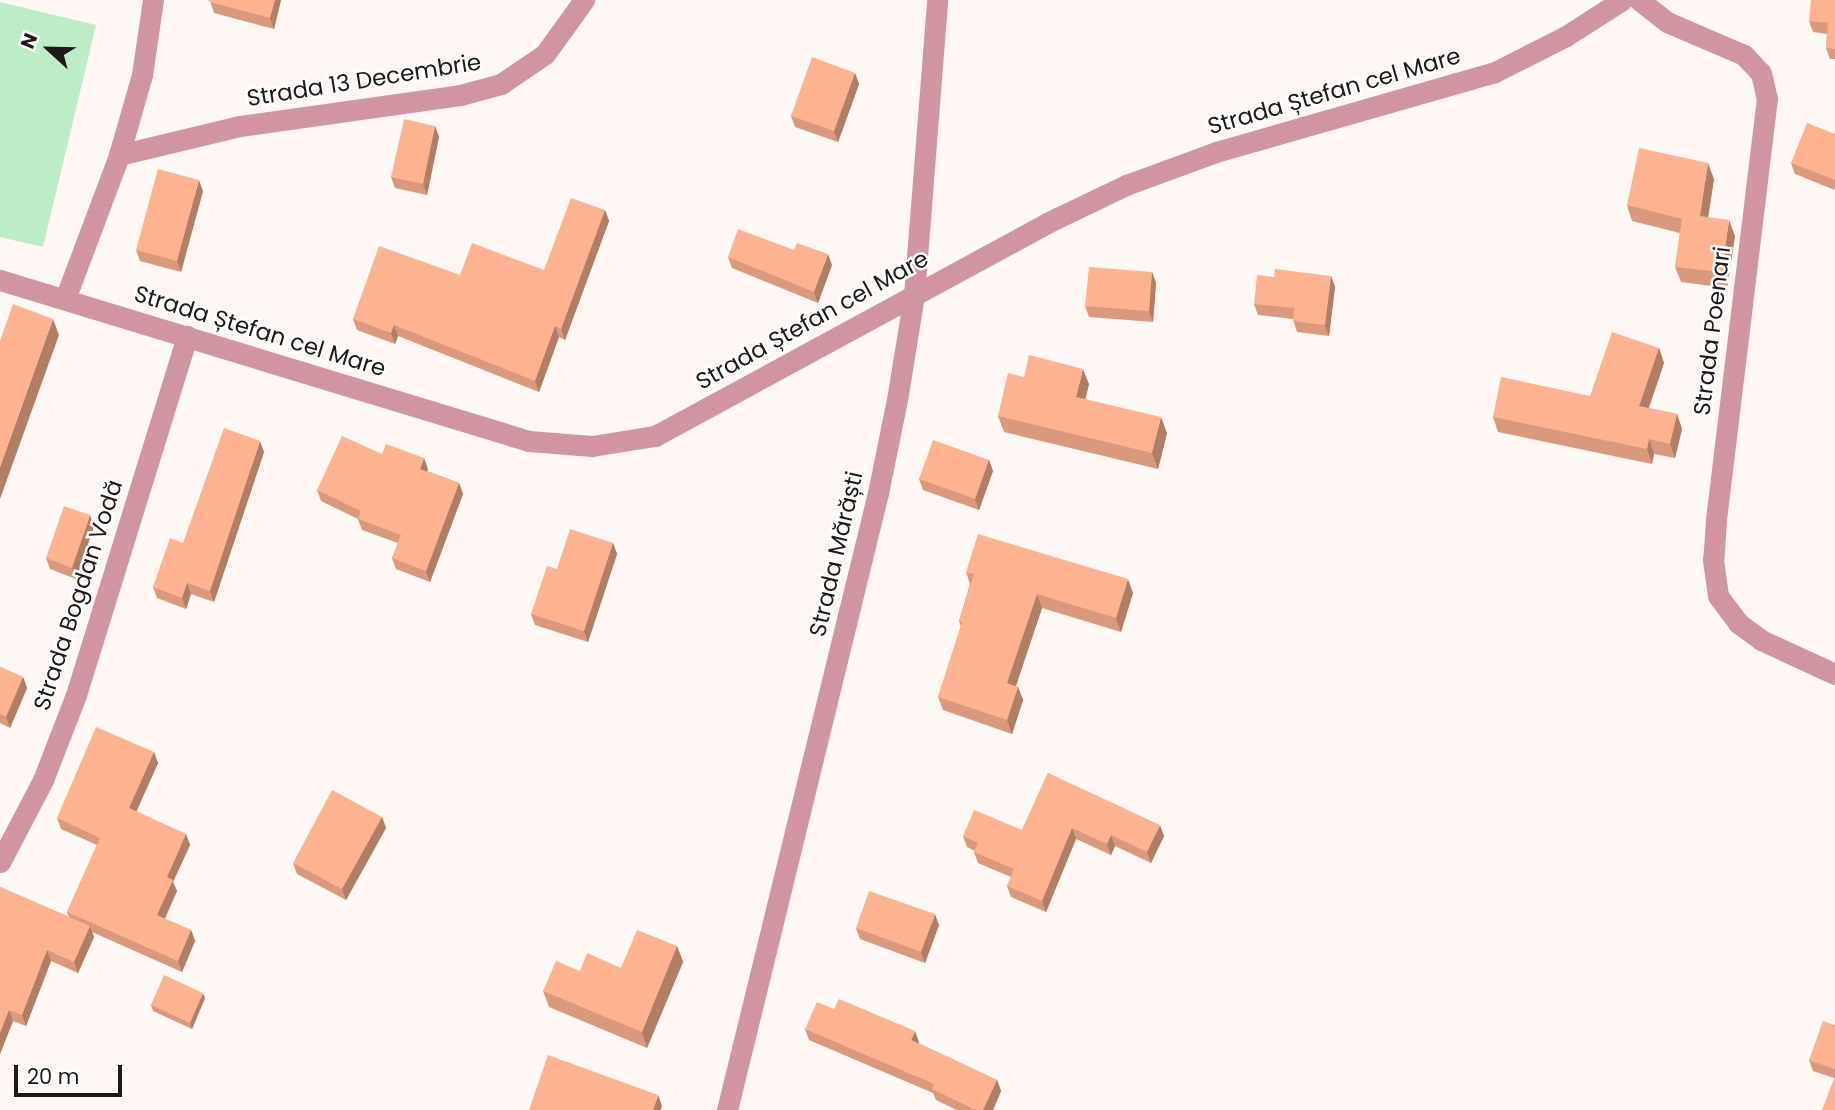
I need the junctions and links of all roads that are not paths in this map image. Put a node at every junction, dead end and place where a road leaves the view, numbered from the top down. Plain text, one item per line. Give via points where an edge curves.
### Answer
1 (153, 0) edge
2 (584, 0) edge
3 (937, 0) edge
4 (1622, 0) edge
5 (1639, 0) edge
6 (119, 155) junction
7 (0, 280) edge
8 (914, 295) junction
9 (65, 299) junction
10 (187, 337) junction
11 (1835, 674) edge
12 (0, 862) edge
13 (727, 1110) edge

1 - 6 street via 142,75
2 - 6 street, Strada 13 Decembrie via 545,54 501,84 460,95 240,126
3 - 8 street, Strada Mărăști
4 - 8 street, Strada Ștefan cel Mare via 1566,36 1495,72 1216,152 1126,185
5 - 11 street, Strada Poenari via 1667,22 1744,55 1761,73 1767,98 1716,521 1716,584 1718,596 1738,623 1761,640
6 - 9 street
7 - 9 street, Strada Ștefan cel Mare
8 - 10 street, Strada Ștefan cel Mare via 655,436 592,446 529,441
8 - 13 street, Strada Mărăști via 878,493
9 - 10 street, Strada Ștefan cel Mare
10 - 12 street, Strada Bogdan Vodă via 76,695 43,780

